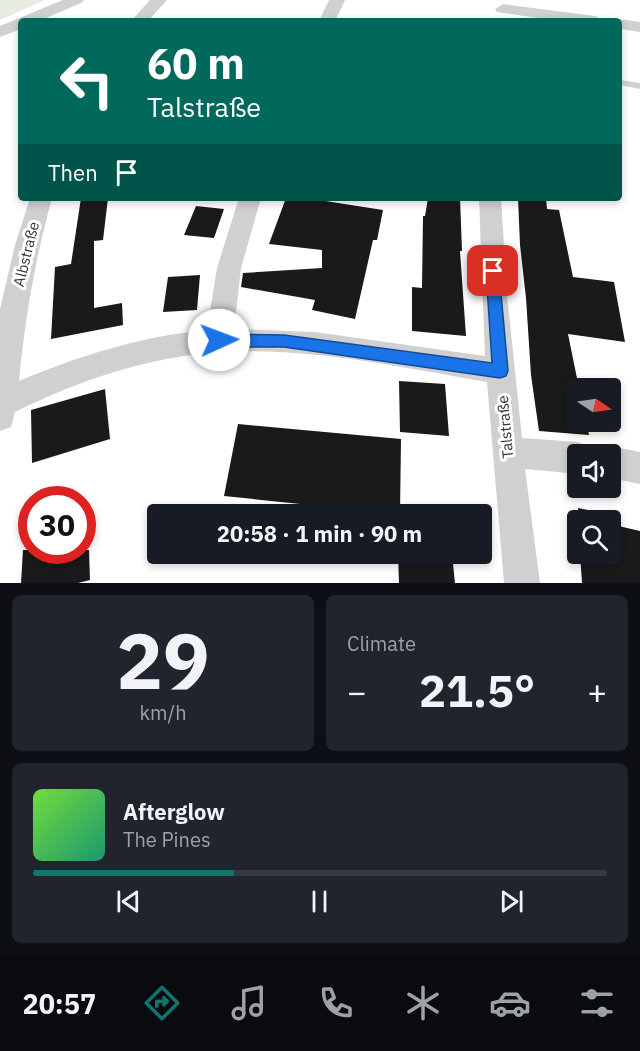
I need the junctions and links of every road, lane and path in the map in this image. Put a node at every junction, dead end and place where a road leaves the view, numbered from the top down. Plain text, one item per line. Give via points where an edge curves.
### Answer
1 (76, 0) edge
2 (159, 0) edge
3 (337, 0) edge
4 (503, 10) edge
5 (32, 18) edge
6 (142, 18) edge
7 (328, 18) edge
8 (570, 18) edge
9 (18, 24) edge
10 (622, 24) edge
11 (640, 27) edge
12 (0, 32) edge
13 (622, 83) edge
14 (640, 86) edge
15 (40, 201) edge
16 (249, 201) edge
17 (490, 201) edge
18 (219, 340) junction
19 (500, 371) junction
20 (1, 409) edge
21 (507, 452) junction
22 (567, 457) edge
23 (621, 464) edge
24 (640, 468) edge
25 (522, 583) edge

1 - 5 street
2 - 6 street
3 - 7 street
4 - 8 street
9 - 12 street
10 - 11 street
13 - 14 lane
15 - 20 street, Albstraße via 15,298
16 - 18 street via 230,268
17 - 19 street, Talstraße
18 - 19 street via 293,342
18 - 20 street via 122,357 59,378
19 - 21 street, Talstraße
21 - 22 street
21 - 25 street, Talstraße
23 - 24 street

